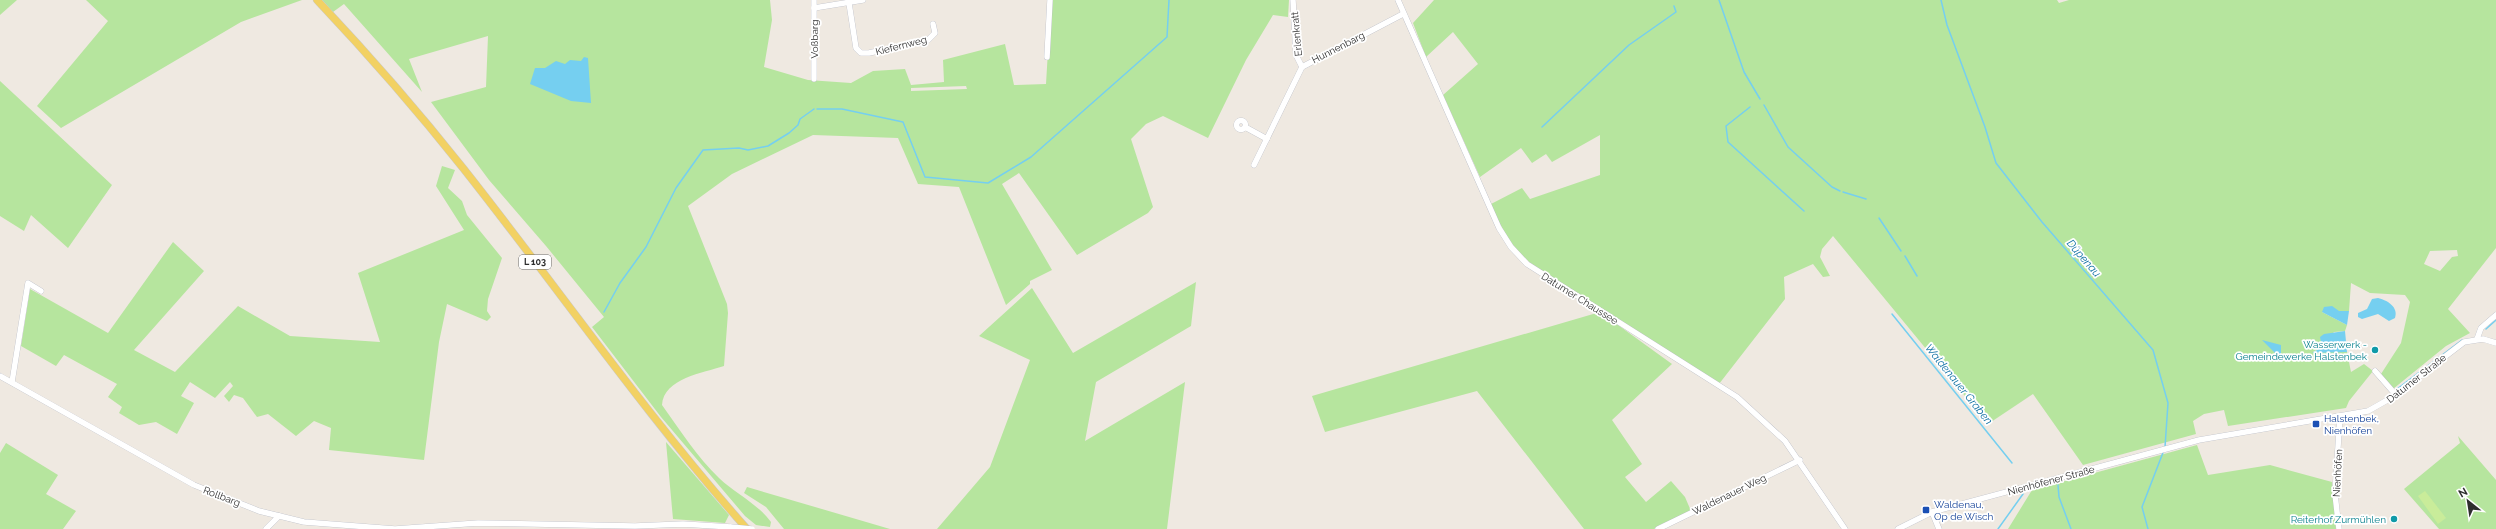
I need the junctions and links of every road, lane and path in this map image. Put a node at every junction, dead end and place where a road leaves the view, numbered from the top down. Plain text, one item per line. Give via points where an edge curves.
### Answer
1 (317, 0) edge
2 (814, 0) edge
3 (863, 0) edge
4 (1050, 0) edge
5 (1293, 0) edge
6 (1398, 0) edge
7 (849, 2) junction
8 (814, 8) junction
9 (1403, 14) junction
10 (933, 24) dead end
11 (1047, 57) dead end
12 (1302, 67) junction
13 (814, 79) dead end
14 (1245, 127) dead end
15 (1267, 139) junction
16 (1254, 165) dead end
17 (41, 291) dead end
18 (2496, 315) edge
19 (2477, 338) junction
20 (2496, 343) edge
21 (2375, 371) dead end
22 (1, 378) edge
23 (12, 382) junction
24 (2396, 395) junction
25 (2340, 416) junction
26 (2168, 448) joint
27 (1800, 460) junction
28 (1932, 512) junction
29 (279, 516) junction
30 (266, 529) edge
31 (747, 529) edge
32 (752, 529) edge
33 (1658, 529) edge
34 (1845, 529) edge
35 (1898, 529) edge
36 (1939, 529) edge
37 (2339, 529) edge

1 - 31 main road, L 103 via 395,86 462,167 642,403
2 - 8 street, Voßbarg
3 - 7 street
4 - 11 street
5 - 12 street, Erlenkratt via 1296,55
6 - 9 street, Datumer Chaussee
7 - 8 street
7 - 10 street, Kiefernweg via 856,48 861,53 928,40 935,33
8 - 13 street, Voßbarg
9 - 12 street, Hunnenbarg
9 - 27 street, Datumer Chaussee via 1496,222 1511,247 1527,264 1737,397 1780,434
12 - 15 street, Hunnenbarg
14 - 15 street
15 - 16 street, Hunnenbarg
17 - 23 street via 28,283
18 - 19 street via 2481,328
19 - 20 street
19 - 24 street, Datumer Straße via 2455,348
21 - 24 street
22 - 23 street, Rollbarg
23 - 29 street, Rollbarg via 194,485
24 - 25 street, Datumer Straße via 2368,411
25 - 26 street, Datumer Straße via 2227,434
25 - 37 street, Nienhöfen via 2335,494
26 - 28 street, Nienhöfener Straße
27 - 33 street, Waldenauer Weg
27 - 34 street, Datumer Chaussee
28 - 35 street, Nienhöfener Straße
28 - 36 street
29 - 30 street
29 - 32 street, Rollbarg, bridge via 320,524 395,529 470,523 634,526 683,524

